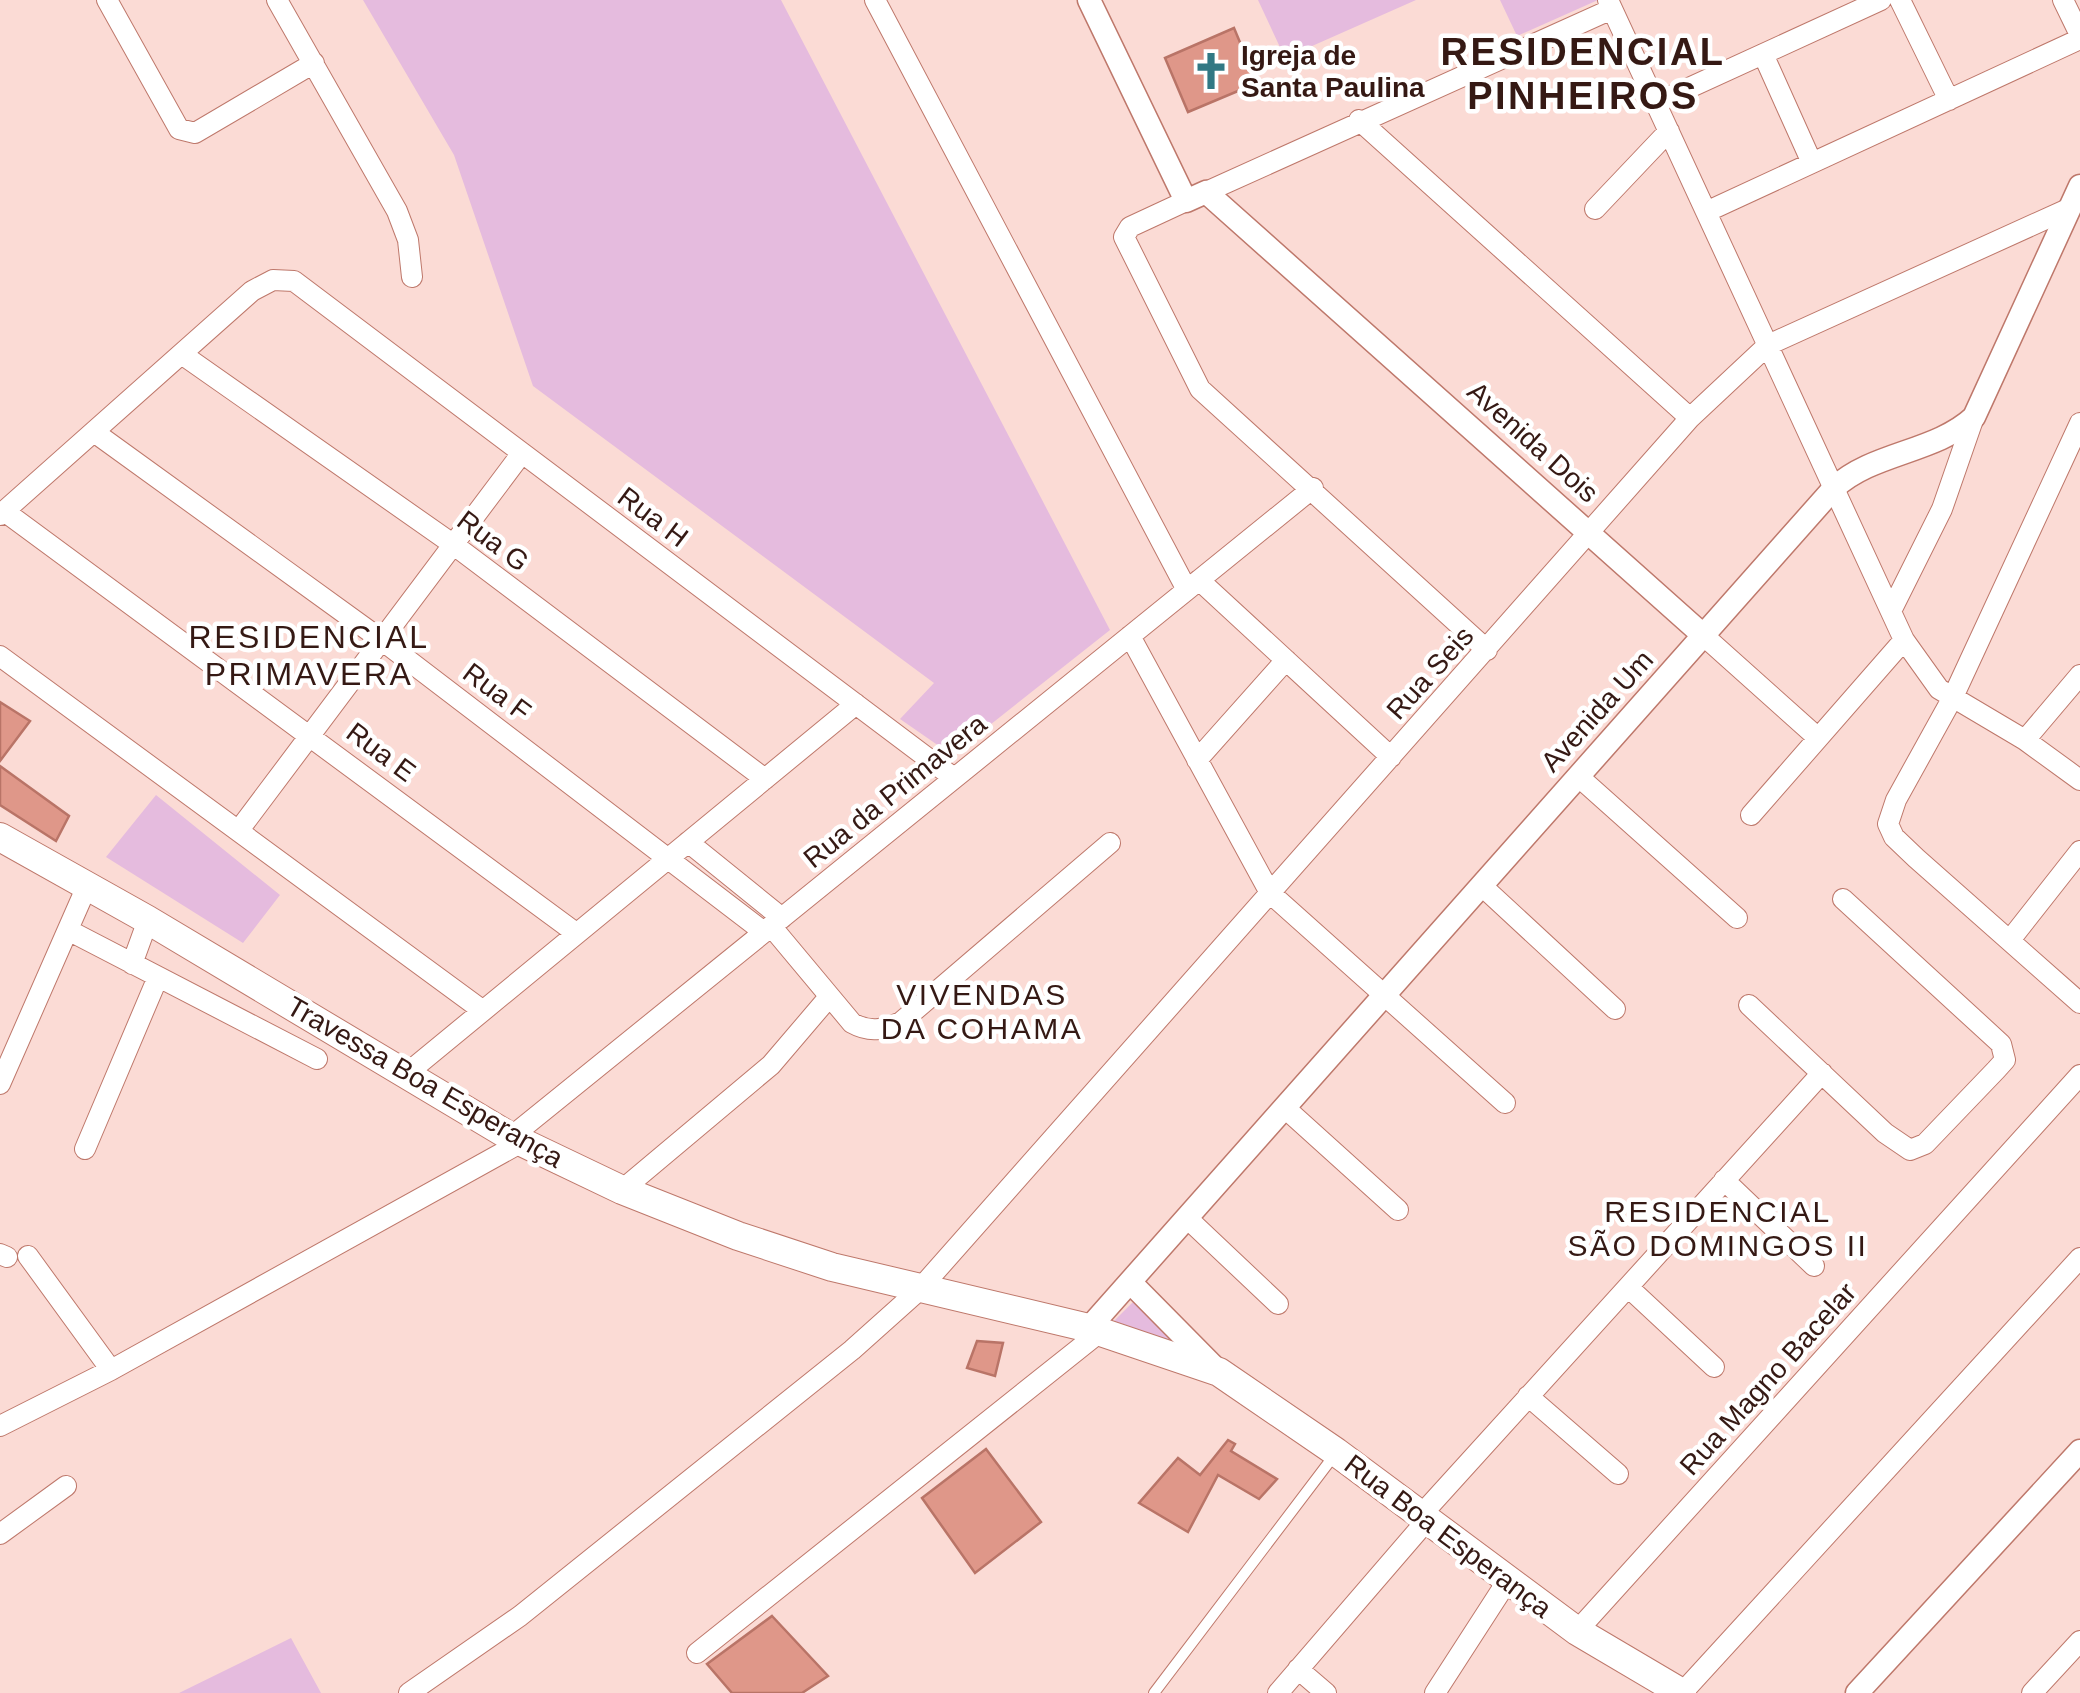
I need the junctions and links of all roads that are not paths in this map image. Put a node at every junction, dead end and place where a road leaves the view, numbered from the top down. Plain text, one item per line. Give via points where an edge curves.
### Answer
1 (107, 0) edge
2 (277, 0) edge
3 (875, 0) edge
4 (1090, 0) edge
5 (1881, 0) edge
6 (1900, 0) edge
7 (2063, 0) edge
8 (1610, 4) edge
9 (2080, 37) edge
10 (1763, 54) junction
11 (314, 63) junction
12 (1949, 100) junction
13 (1656, 103) junction
14 (1358, 120) junction
15 (1669, 132) junction
16 (1812, 163) junction
17 (2080, 186) edge
18 (1196, 197) junction
19 (2070, 208) junction
20 (1595, 209) dead end
21 (1706, 212) junction
22 (412, 277) dead end
23 (1768, 344) junction
24 (184, 355) junction
25 (1974, 417) junction
26 (1690, 418) junction
27 (2080, 423) edge
28 (94, 432) junction
29 (522, 453) junction
30 (1313, 488) junction
31 (1834, 488) junction
32 (2, 513) edge
33 (1590, 533) junction
34 (454, 545) junction
35 (1193, 585) junction
36 (1892, 609) junction
37 (1130, 636) junction
38 (1704, 636) junction
39 (1904, 640) junction
40 (383, 641) junction
41 (1487, 650) junction
42 (0, 656) edge
43 (1286, 660) junction
44 (2080, 676) edge
45 (1952, 698) junction
46 (856, 704) junction
47 (312, 735) junction
48 (1818, 738) junction
49 (2026, 740) junction
50 (1391, 757) junction
51 (1197, 760) junction
52 (1579, 777) junction
53 (954, 778) junction
54 (765, 779) junction
55 (2080, 780) edge
56 (1751, 815) dead end
57 (240, 830) junction
58 (0, 837) edge
59 (688, 842) junction
60 (1110, 844) dead end
61 (2080, 851) edge
62 (670, 856) junction
63 (87, 886) junction
64 (1482, 886) junction
65 (1270, 893) junction
66 (1844, 900) dead end
67 (1737, 918) dead end
68 (148, 920) junction
69 (773, 925) junction
70 (68, 930) junction
71 (576, 933) junction
72 (2010, 940) junction
73 (132, 964) junction
74 (158, 976) junction
75 (1384, 996) junction
76 (829, 997) junction
77 (2080, 1003) edge
78 (1749, 1004) dead end
79 (1615, 1009) dead end
80 (482, 1010) junction
81 (317, 1059) dead end
82 (1822, 1073) junction
83 (404, 1074) junction
84 (2080, 1075) edge
85 (0, 1084) edge
86 (1505, 1103) dead end
87 (1285, 1108) junction
88 (516, 1140) junction
89 (85, 1149) dead end
90 (1724, 1180) junction
91 (622, 1190) junction
92 (1398, 1210) dead end
93 (1187, 1218) junction
94 (12, 1256) edge
95 (2080, 1258) edge
96 (1814, 1266) dead end
97 (1130, 1282) junction
98 (1628, 1286) junction
99 (918, 1290) junction
100 (1278, 1304) dead end
101 (1095, 1330) junction
102 (1714, 1367) dead end
103 (112, 1370) junction
104 (1219, 1372) junction
105 (1528, 1396) junction
106 (0, 1426) edge
107 (1336, 1452) junction
108 (2080, 1452) edge
109 (1618, 1474) dead end
110 (66, 1486) dead end
111 (1425, 1517) junction
112 (0, 1534) edge
113 (1508, 1580) junction
114 (1577, 1631) junction
115 (2080, 1640) edge
116 (697, 1652) dead end
117 (1298, 1669) junction
118 (409, 1693) edge
119 (1154, 1693) edge
120 (1278, 1693) edge
121 (1326, 1693) edge
122 (1435, 1693) edge
123 (1682, 1693) edge
124 (1858, 1693) edge
125 (2032, 1693) edge

1 - 11 street via 187,132
2 - 11 street
3 - 35 street
4 - 18 street, Avenida Dois
5 - 10 street
6 - 12 street
7 - 9 street
8 - 13 street
8 - 14 street
9 - 12 street
10 - 13 street
10 - 16 street
11 - 22 street via 397,211
12 - 16 street
13 - 15 street
14 - 18 street
14 - 26 street
15 - 20 street
15 - 21 street
16 - 21 street
17 - 19 street
18 - 30 street via 1130,227 1124,244 1200,388
18 - 33 street, Avenida Dois
19 - 23 street, Rua Seis
19 - 25 street
21 - 23 street
23 - 26 street, Rua Seis
23 - 31 street
24 - 28 street
24 - 29 street, Rua H via 252,290 272,280 294,281
24 - 34 street, Rua G
25 - 31 street, Avenida Um via 1958,431
25 - 36 street via 1948,494
26 - 33 street, Rua Seis
27 - 45 street
28 - 32 street
28 - 40 street, Rua F
29 - 34 street
29 - 46 street, Rua H
30 - 35 street, Rua da Primavera
30 - 41 street
31 - 36 street
31 - 38 street, Avenida Um
32 - 47 street, Rua E
33 - 38 street, Avenida Dois
33 - 41 street, Rua Seis
34 - 40 street
34 - 54 street, Rua G
35 - 37 street, Rua da Primavera
35 - 43 street
36 - 39 street
37 - 51 street
37 - 53 street, Rua da Primavera
38 - 48 street, Avenida Dois
38 - 52 street, Avenida Um
39 - 45 street via 1928,678
39 - 48 street
40 - 47 street
40 - 62 street, Rua F
41 - 50 street, Rua Seis
42 - 57 street
43 - 50 street
43 - 51 street
44 - 49 street
45 - 49 street
45 - 72 street via 1888,824 1894,837
46 - 53 street, Rua H
46 - 54 street
47 - 57 street
47 - 71 street, Rua E
48 - 56 street
49 - 55 street
50 - 65 street, Rua Seis
51 - 65 street
52 - 64 street, Avenida Um
52 - 67 street
53 - 69 street, Rua da Primavera
54 - 59 street
57 - 80 street
58 - 63 main road, Travessa Boa Esperança
59 - 62 street
59 - 69 street
60 - 76 street via 901,1022 860,1028
61 - 72 street
62 - 69 street, Rua F
62 - 71 street
63 - 68 main road, Travessa Boa Esperança
63 - 70 street
64 - 75 street, Avenida Um
64 - 79 street
65 - 75 street
65 - 99 street, Rua Seis
66 - 82 street via 2001,1044 2005,1060 1925,1144 1910,1150
68 - 73 street
68 - 83 main road, Travessa Boa Esperança
69 - 76 street
69 - 88 street, Rua da Primavera
70 - 73 street
70 - 85 street
71 - 80 street
72 - 77 street
73 - 74 street
74 - 81 street
74 - 89 street
75 - 86 street
75 - 87 street, Avenida Um
76 - 91 street via 771,1065
78 - 82 street
80 - 83 street
82 - 90 street
83 - 88 main road, Travessa Boa Esperança
84 - 114 street, Rua Magno Bacelar
87 - 92 street
87 - 93 street, Avenida Um
88 - 91 main road, Travessa Boa Esperança
88 - 103 street, Rua da Primavera
90 - 96 street
90 - 98 street
91 - 99 main road, Travessa Boa Esperança via 738,1236
93 - 97 street, Avenida Um
93 - 100 street
94 - 103 street
95 - 123 street
97 - 101 street, Avenida Um
97 - 104 street
98 - 102 street
98 - 105 street
99 - 101 main road, Travessa Boa Esperança
99 - 118 street, Rua Seis via 826,1372 520,1616
101 - 104 main road, Travessa Boa Esperança
101 - 116 street
103 - 106 street, Rua da Primavera
104 - 107 main road, Rua Boa Esperança
105 - 109 street
105 - 111 street
107 - 111 main road, Rua Boa Esperança
107 - 119 lane
108 - 124 street
110 - 112 street
111 - 113 main road, Rua Boa Esperança
111 - 117 street
113 - 114 main road, Rua Boa Esperança
113 - 122 street
114 - 123 main road, Rua Boa Esperança
115 - 125 street
117 - 120 street
117 - 121 street

